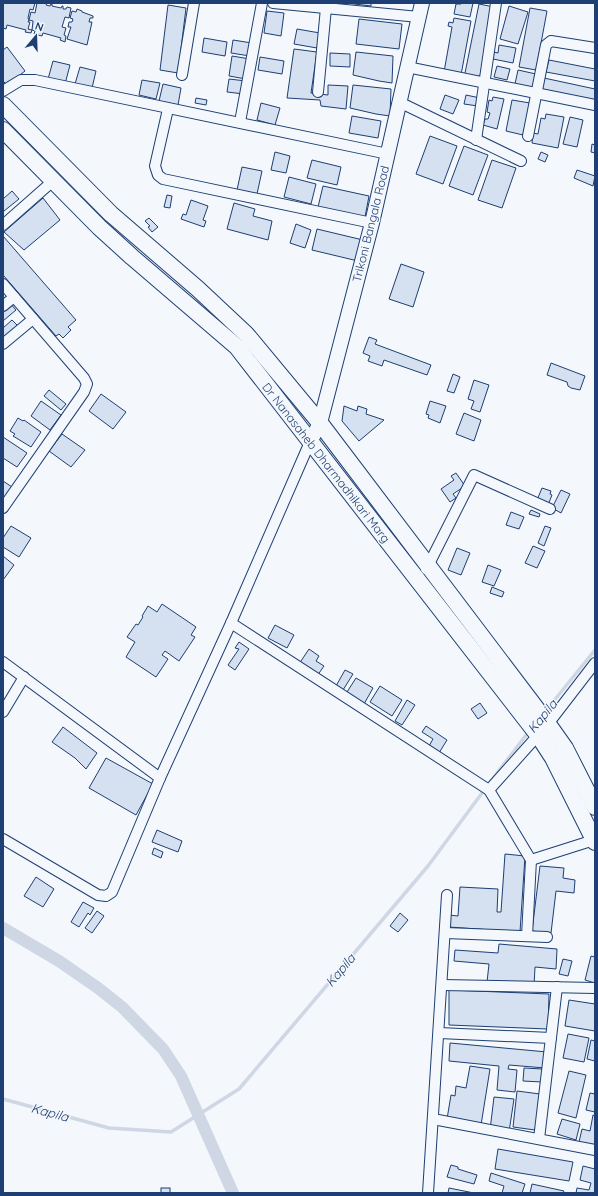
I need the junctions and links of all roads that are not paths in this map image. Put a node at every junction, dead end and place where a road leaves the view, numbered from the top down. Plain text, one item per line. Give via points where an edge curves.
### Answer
1 (194, 3) edge
2 (262, 3) edge
3 (273, 3) edge
4 (496, 3) edge
5 (326, 8) junction
6 (420, 10) edge
7 (595, 48) edge
8 (407, 67) junction
9 (182, 75) dead end
10 (485, 83) junction
11 (3, 91) edge
12 (318, 92) dead end
13 (536, 93) junction
14 (400, 102) junction
15 (3, 105) edge
16 (595, 105) edge
17 (168, 108) junction
18 (240, 122) junction
19 (3, 130) edge
20 (528, 136) dead end
21 (476, 140) junction
22 (388, 154) junction
23 (521, 161) dead end
24 (52, 181) junction
25 (372, 223) junction
26 (3, 225) edge
27 (3, 284) edge
28 (14, 297) junction
29 (3, 306) edge
30 (34, 319) junction
31 (3, 344) edge
32 (320, 422) junction
33 (310, 442) junction
34 (3, 508) edge
35 (550, 509) dead end
36 (428, 566) junction
37 (416, 578) junction
38 (231, 623) junction
39 (3, 662) edge
40 (595, 663) edge
41 (24, 677) junction
42 (3, 712) edge
43 (543, 730) junction
44 (160, 778) junction
45 (489, 790) junction
46 (595, 807) edge
47 (3, 839) edge
48 (595, 841) edge
49 (531, 860) junction
50 (447, 894) dead end
51 (445, 933) junction
52 (527, 936) junction
53 (547, 937) dead end
54 (442, 986) junction
55 (557, 987) junction
56 (595, 988) edge
57 (439, 1033) junction
58 (551, 1038) junction
59 (433, 1119) junction
60 (539, 1139) junction
61 (595, 1150) edge
62 (428, 1193) edge

1 - 9 street
2 - 18 street
3 - 5 street
4 - 10 street
5 - 6 street
5 - 12 street
6 - 8 street, Trikoni Bangala Road
7 - 13 street via 548,42
8 - 10 street
8 - 14 street, Trikoni Bangala Road
10 - 13 street
10 - 21 street
11 - 17 street via 27,79
13 - 16 street
13 - 20 street
14 - 21 street
14 - 22 street, Trikoni Bangala Road
15 - 32 main road, Dr Nanasaheb Dharmadhikari Marg via 111,214 246,334
17 - 18 street
17 - 25 street via 155,166 158,175 163,179
18 - 22 street
19 - 24 main road, Dr Nanasaheb Dharmadhikari Marg
21 - 23 street
22 - 25 street, Trikoni Bangala Road
24 - 26 street
24 - 33 main road, Dr Nanasaheb Dharmadhikari Marg via 132,257 237,347
25 - 32 street, Trikoni Bangala Road
27 - 28 street
28 - 29 street
28 - 30 street
30 - 31 street
30 - 34 street via 87,384 84,392
32 - 33 street, Trikoni Bangala Road
32 - 36 main road, Dr Nanasaheb Dharmadhikari Marg
33 - 37 main road, Dr Nanasaheb Dharmadhikari Marg
33 - 38 street
35 - 36 street via 474,475
36 - 37 street
36 - 43 main road, Dr Nanasaheb Dharmadhikari Marg
37 - 43 main road, Dr Nanasaheb Dharmadhikari Marg
38 - 44 street
38 - 45 street
39 - 41 street
40 - 43 street
41 - 42 street
41 - 44 street
43 - 45 street
43 - 46 main road, Dr Nanasaheb Dharmadhikari Marg via 565,748
43 - 48 main road, Dr Nanasaheb Dharmadhikari Marg via 553,758
44 - 47 street via 112,892 106,896 98,895
45 - 49 street
48 - 49 street
49 - 52 street
50 - 51 street
51 - 52 street
51 - 54 street
52 - 53 street
54 - 55 street
54 - 57 street
55 - 56 street
55 - 58 street
57 - 58 street
57 - 59 street
58 - 60 street
59 - 60 street
59 - 62 street
60 - 61 street

